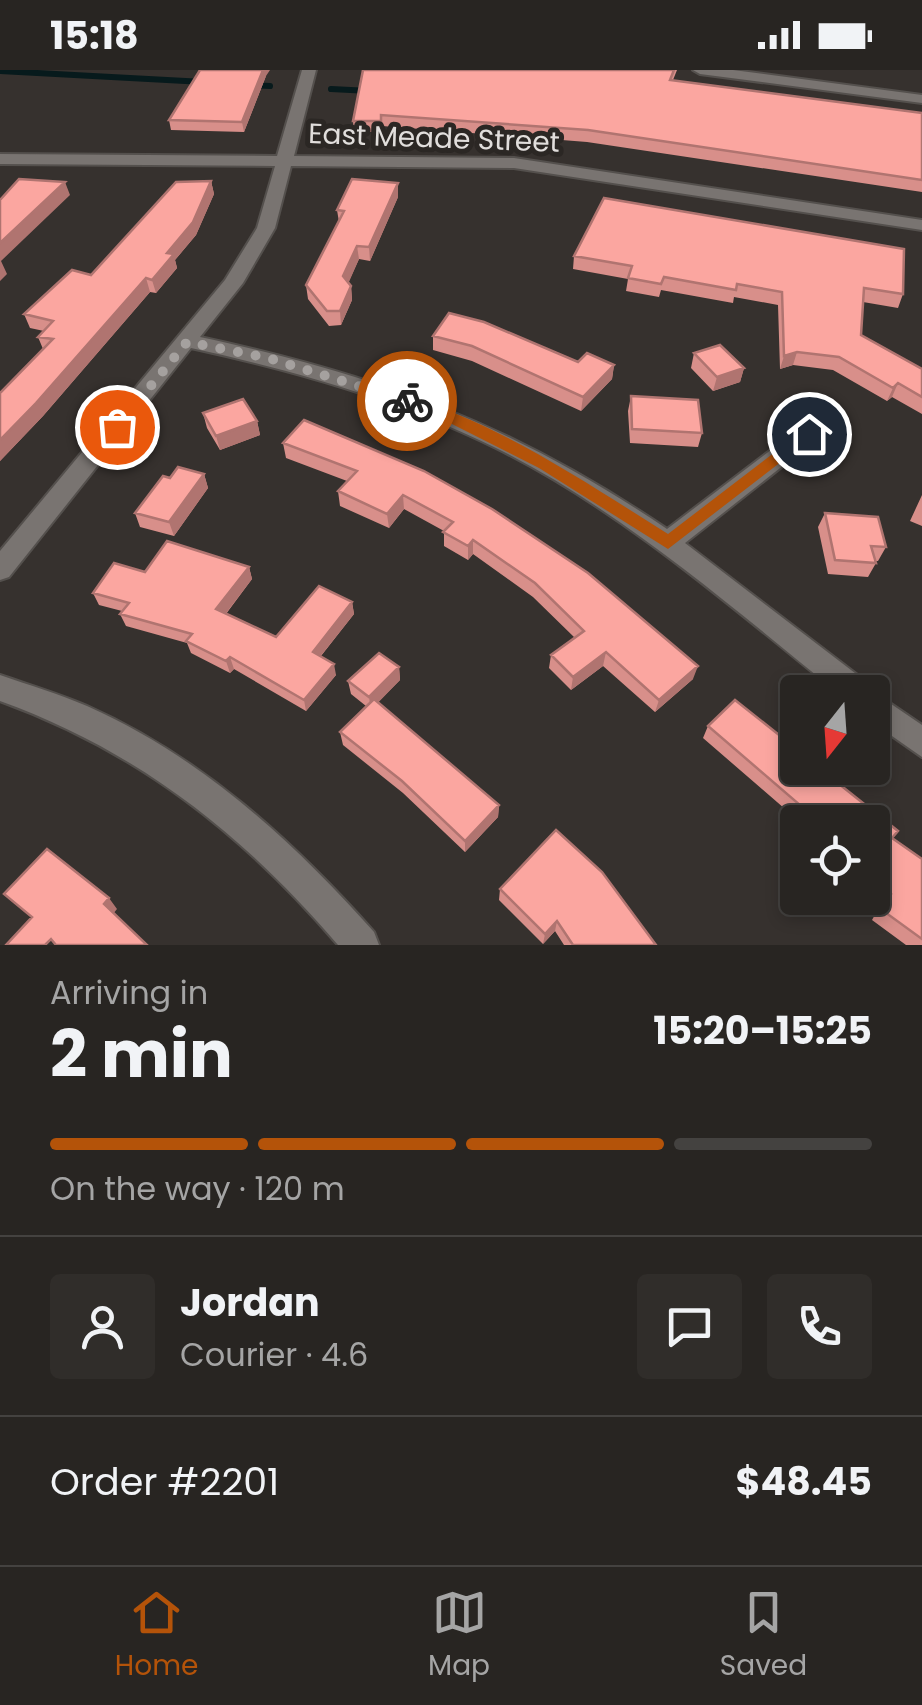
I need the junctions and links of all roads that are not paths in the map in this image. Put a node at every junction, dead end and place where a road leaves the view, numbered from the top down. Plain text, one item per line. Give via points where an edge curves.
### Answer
1 (310, 70) edge
2 (700, 70) edge
3 (720, 71) edge
4 (922, 99) edge
5 (0, 158) edge
6 (286, 160) junction
7 (922, 225) edge
8 (187, 342) junction
9 (809, 434) dead end
10 (668, 542) junction
11 (0, 570) edge
12 (836, 675) edge
13 (0, 688) edge
14 (890, 718) edge
15 (922, 743) edge
16 (361, 945) edge

1 - 6 street
2 - 3 street
3 - 4 street
5 - 6 street, East Meade Street
6 - 7 street, East Meade Street via 514,162
6 - 8 street via 254,251
8 - 10 street via 364,385 451,417 544,464
8 - 11 street
9 - 10 street
10 - 12 street
13 - 16 street via 84,719 154,757 253,834
14 - 15 street

